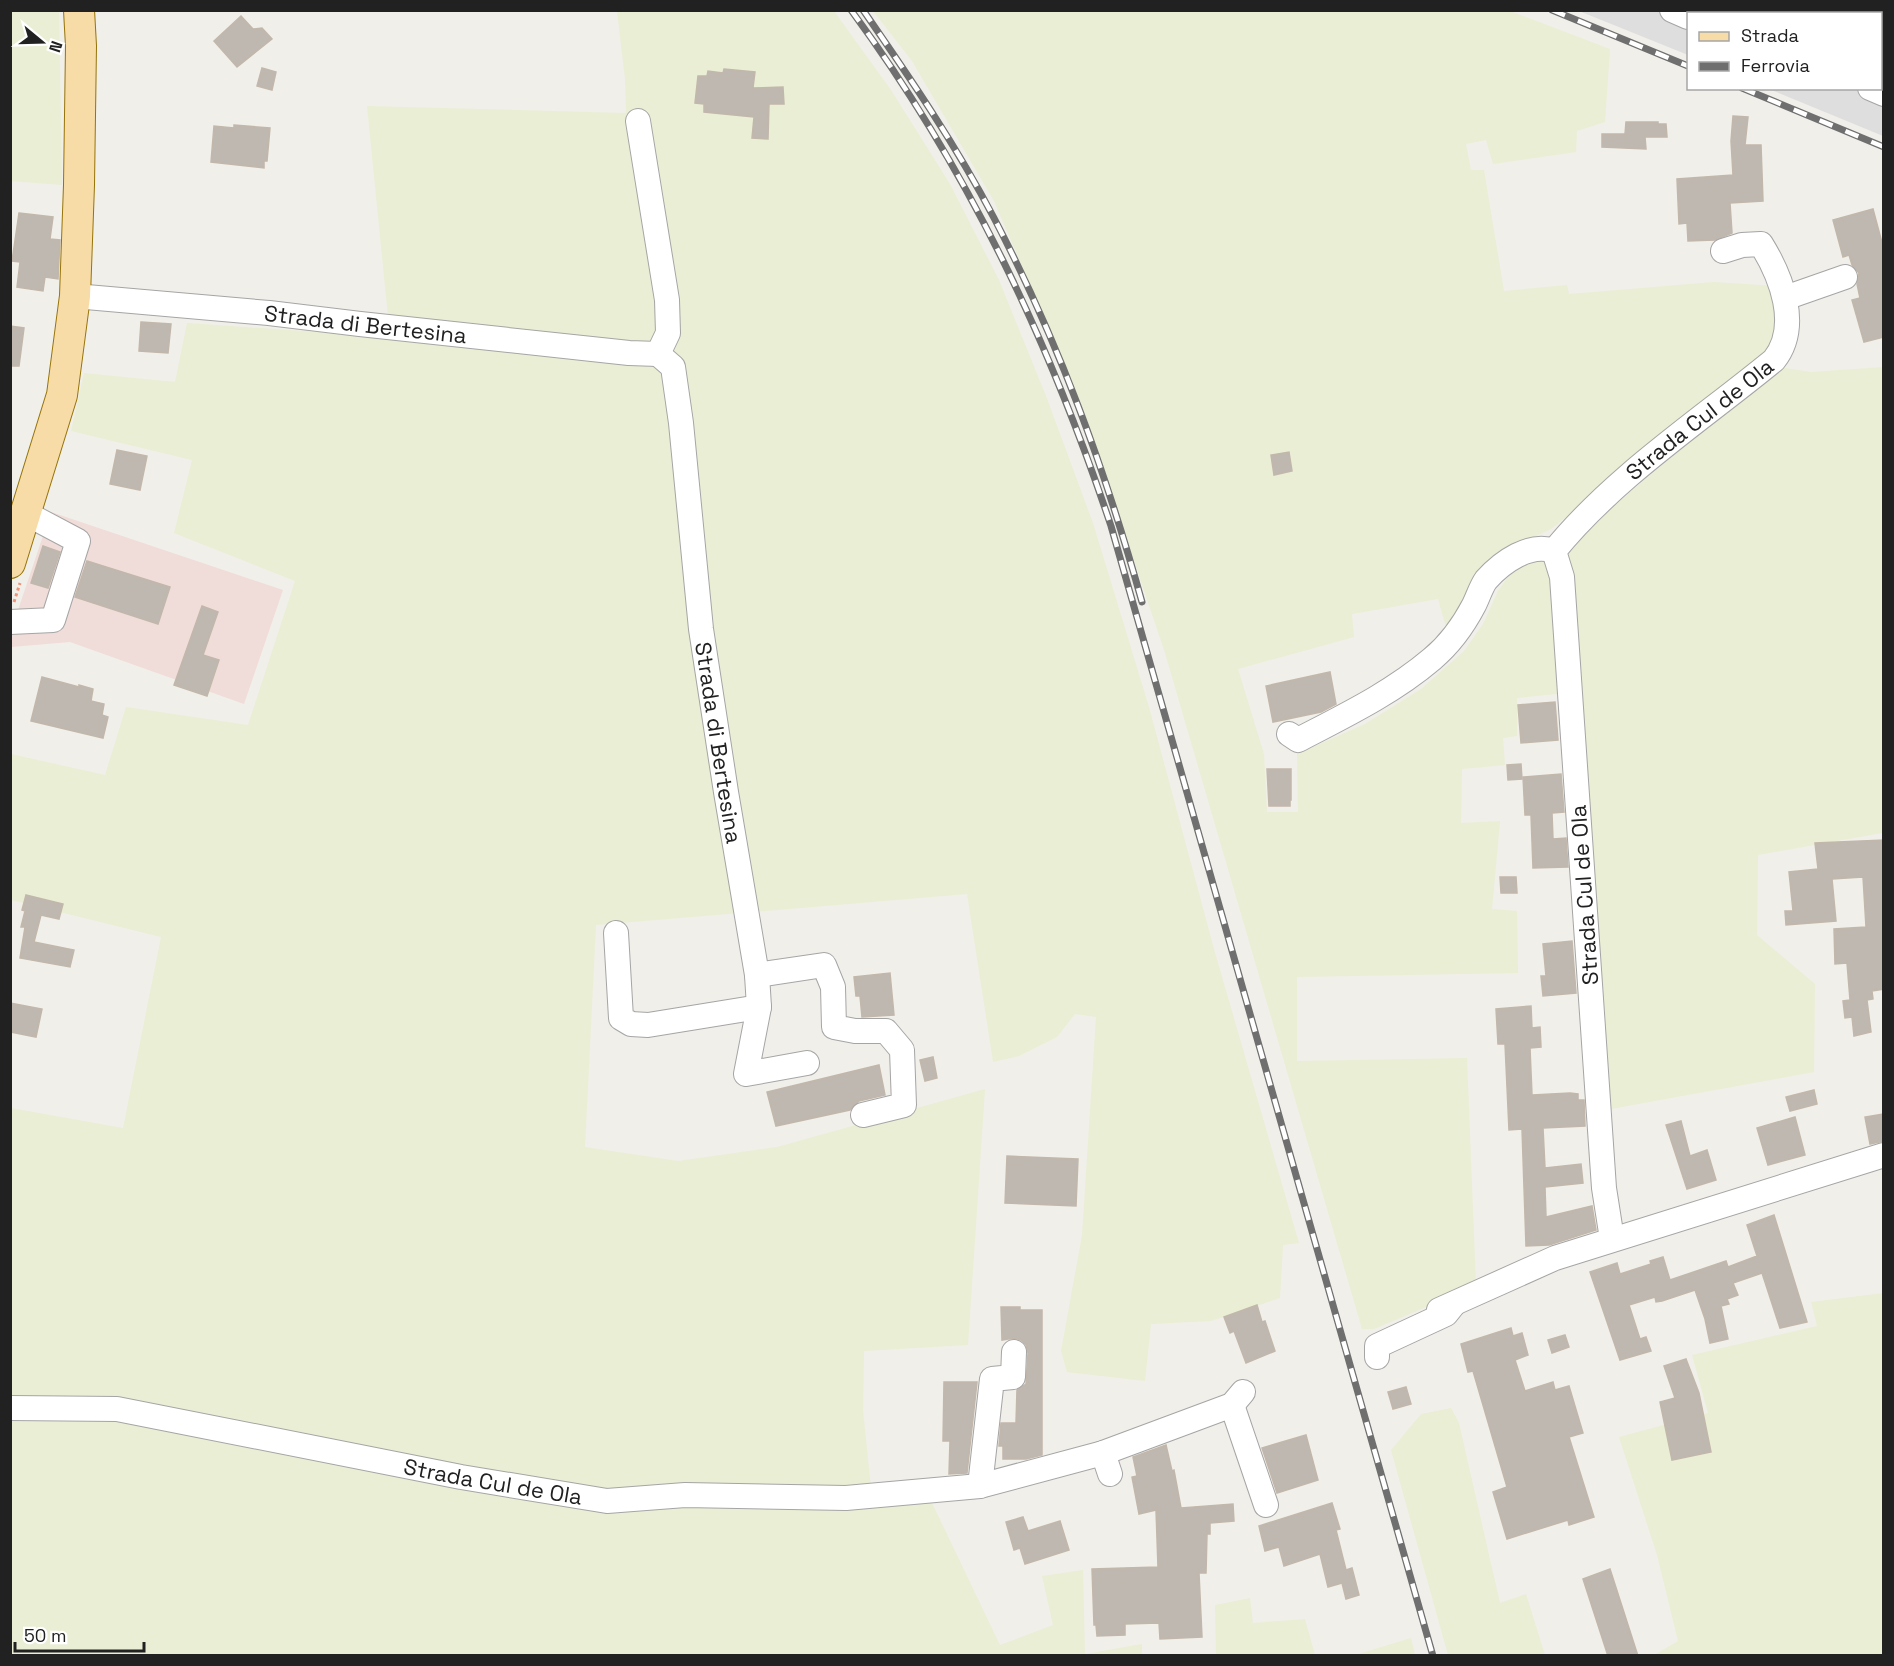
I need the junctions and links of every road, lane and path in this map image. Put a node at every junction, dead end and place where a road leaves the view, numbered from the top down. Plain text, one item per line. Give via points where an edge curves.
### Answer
1 (79, 10) edge
2 (96, 10) edge
3 (1672, 10) edge
4 (1687, 16) edge
5 (81, 46) junction
6 (638, 121) dead end
7 (1723, 251) dead end
8 (1845, 277) dead end
9 (75, 296) junction
10 (1785, 298) junction
11 (658, 354) junction
12 (27, 513) junction
13 (1554, 551) junction
14 (10, 563) edge
15 (10, 622) edge
16 (1289, 734) dead end
17 (616, 933) dead end
18 (757, 975) junction
19 (759, 1007) junction
20 (807, 1063) dead end
21 (863, 1115) dead end
22 (1884, 1155) edge
23 (1612, 1239) junction
24 (1014, 1352) dead end
25 (1377, 1357) dead end
26 (10, 1408) edge
27 (980, 1486) junction
28 (1266, 1505) dead end

1 - 5 main road
2 - 5 street
3 - 4 street
5 - 9 main road
6 - 11 street via 667,300 668,333
7 - 10 street, Strada Cul de Ola via 1761,244 1773,263
8 - 10 street
9 - 11 street, Strada di Bertesina
9 - 12 main road via 62,395
10 - 13 street, Strada Cul de Ola via 1785,340 1774,360 1613,491 1578,522
11 - 18 street, Strada di Bertesina via 673,367 701,629
12 - 14 main road
12 - 15 street via 78,541 52,620
13 - 16 street via 1533,549 1513,557 1486,581 1450,642 1396,686 1298,740
13 - 23 street, Strada Cul de Ola via 1562,577 1604,1188
17 - 19 street via 621,1017 631,1024 648,1025
18 - 19 street, Strada di Bertesina
18 - 21 street via 824,965 833,987 834,1027 885,1031 902,1050 904,1105
19 - 20 street, Strada di Bertesina via 746,1074
22 - 23 street
23 - 25 street via 1556,1258 1377,1346
24 - 27 street via 1013,1377 992,1379
26 - 27 street, Strada Cul de Ola via 117,1409 461,1477 607,1501 685,1495 846,1498
27 - 28 street, Strada Cul de Ola via 1106,1464 1238,1399

